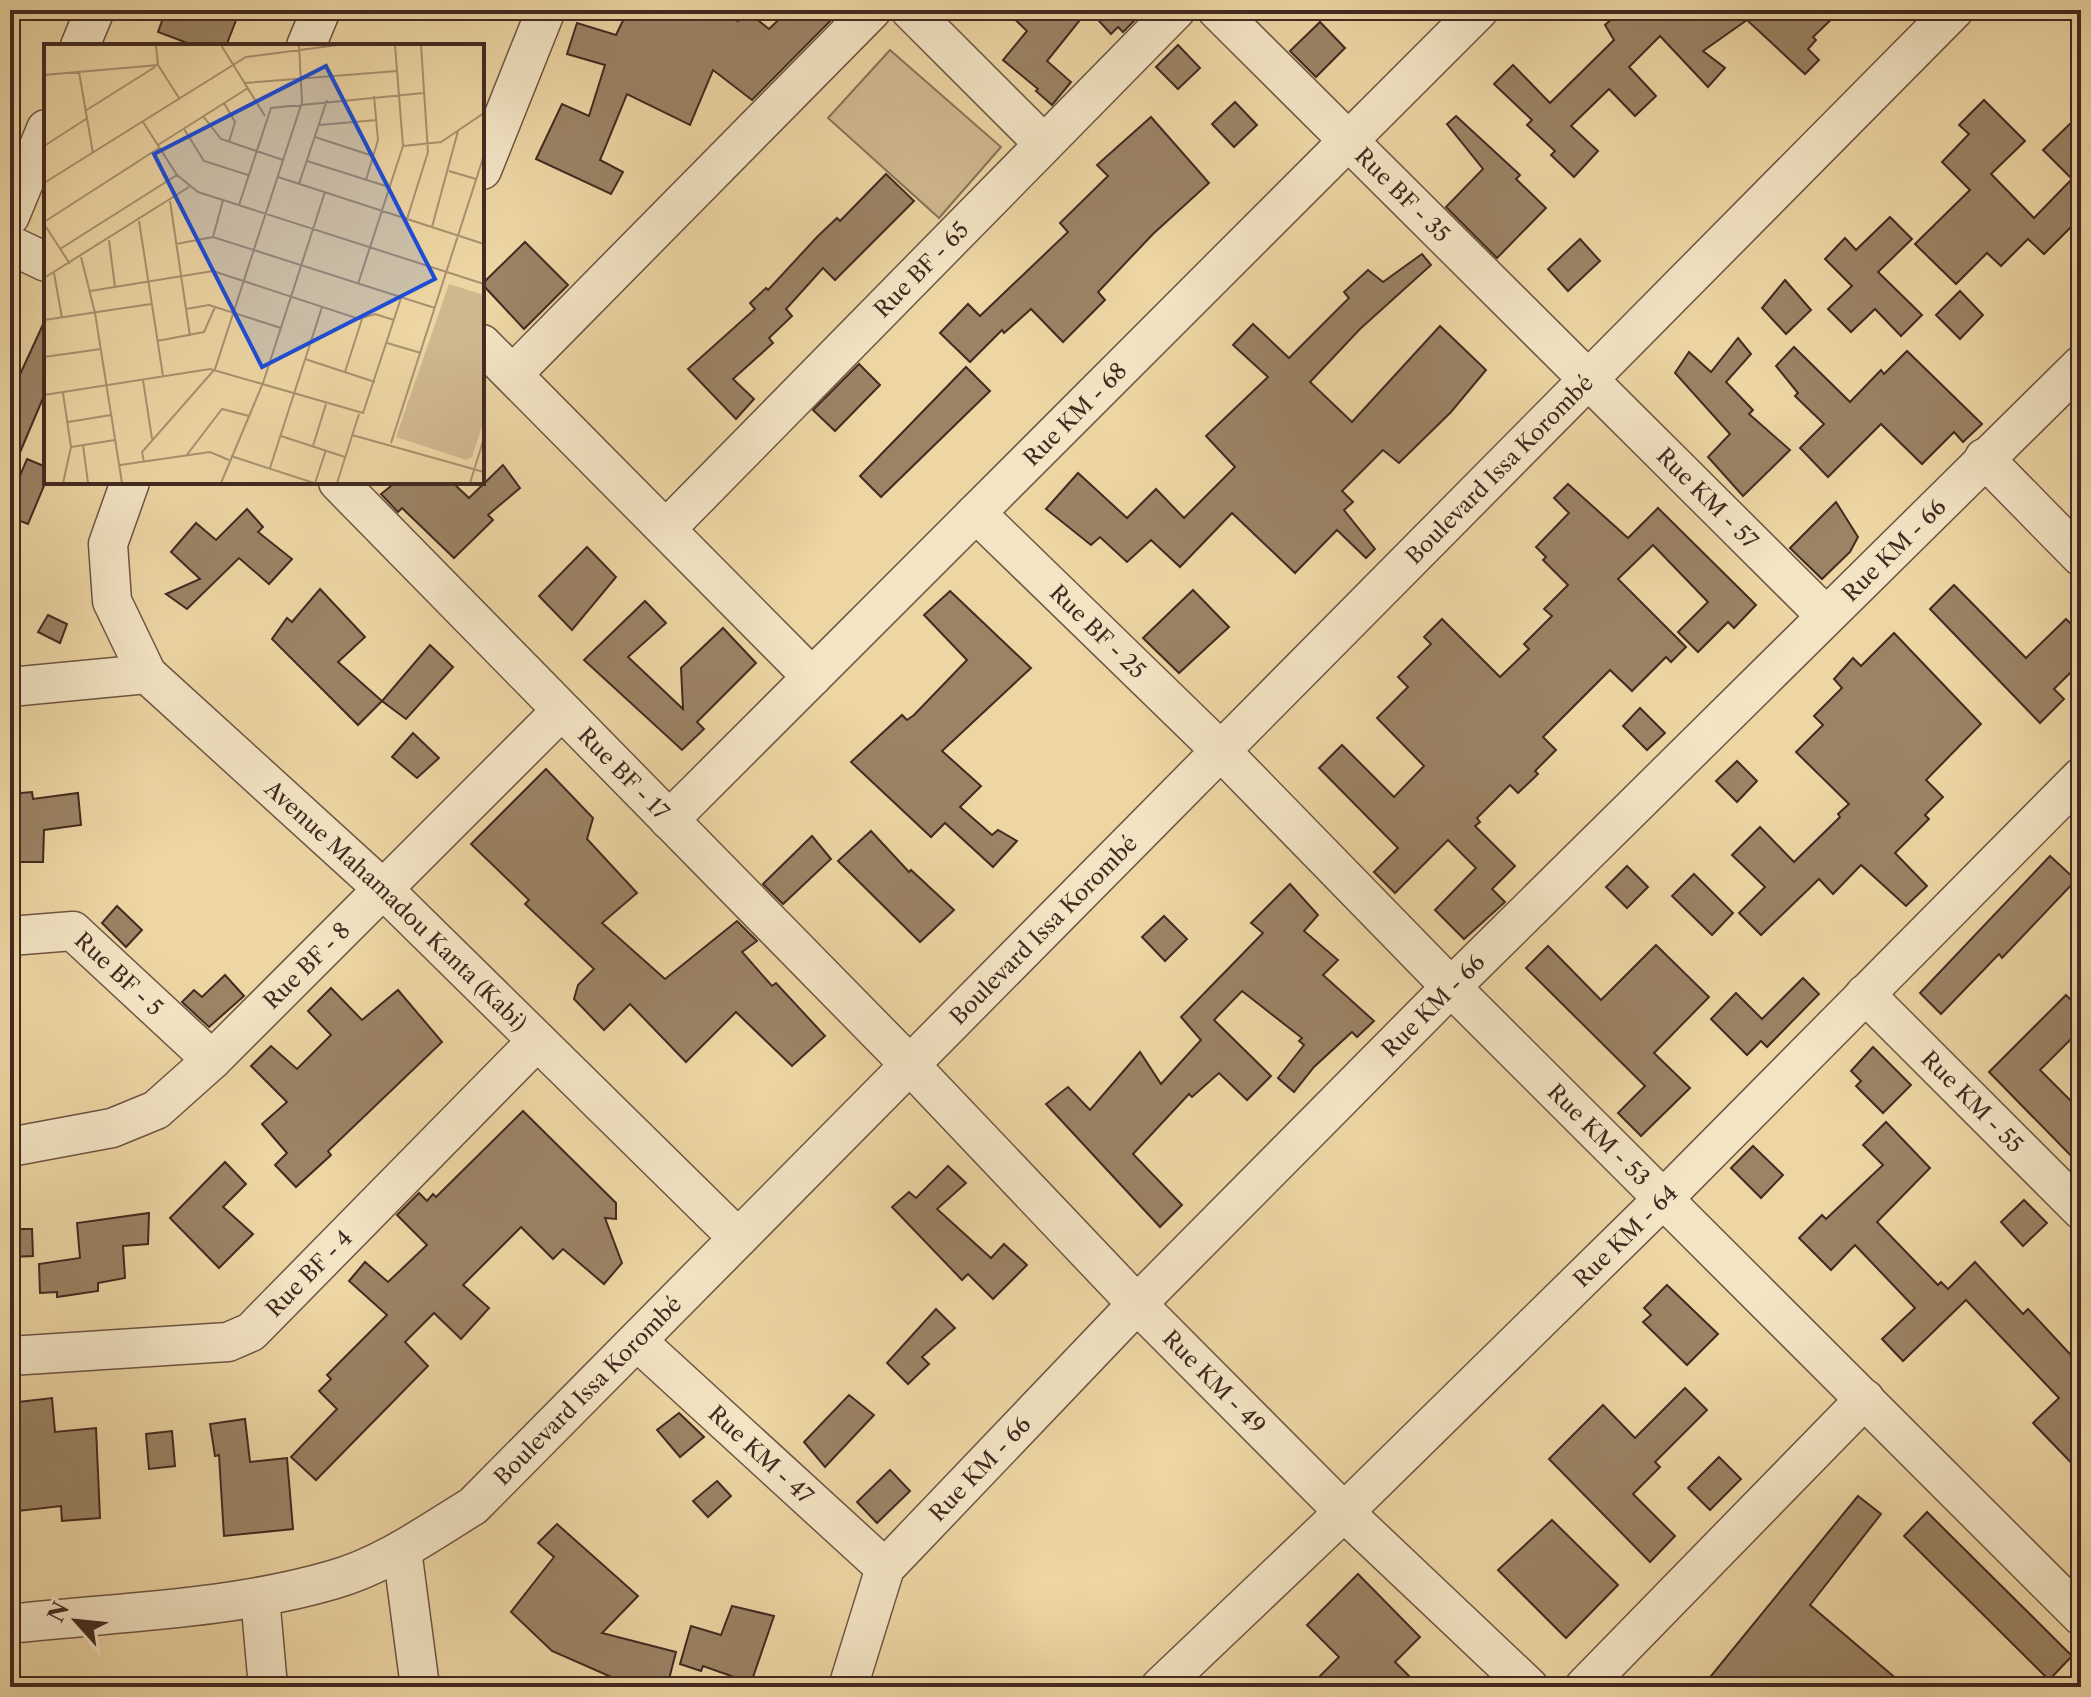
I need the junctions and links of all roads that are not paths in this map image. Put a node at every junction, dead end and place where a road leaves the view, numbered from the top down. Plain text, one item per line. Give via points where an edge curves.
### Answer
1 (95, 10) edge
2 (321, 10) edge
3 (546, 10) edge
4 (872, 10) edge
5 (910, 10) edge
6 (1176, 10) edge
7 (1217, 10) edge
8 (1479, 10) edge
9 (1954, 10) edge
10 (81, 44) edge
11 (307, 44) edge
12 (44, 134) edge
13 (1349, 141) junction
14 (1044, 144) junction
15 (484, 165) edge
16 (10, 216) edge
17 (10, 245) edge
18 (44, 261) edge
19 (484, 346) edge
20 (2081, 365) edge
21 (513, 374) junction
22 (1587, 381) junction
23 (1984, 458) junction
24 (129, 484) edge
25 (340, 484) edge
26 (976, 513) junction
27 (666, 529) junction
28 (2081, 557) edge
29 (1826, 616) junction
30 (147, 674) junction
31 (812, 677) junction
32 (10, 687) edge
33 (561, 711) junction
34 (1221, 751) junction
35 (2081, 777) edge
36 (669, 820) junction
37 (382, 888) junction
38 (10, 936) edge
39 (1451, 987) junction
40 (1865, 994) junction
41 (537, 1041) junction
42 (212, 1060) junction
43 (910, 1065) junction
44 (10, 1147) edge
45 (1664, 1198) junction
46 (2081, 1210) edge
47 (738, 1238) junction
48 (1137, 1304) junction
49 (637, 1341) junction
50 (10, 1356) edge
51 (1865, 1399) junction
52 (1344, 1512) junction
53 (402, 1550) junction
54 (885, 1568) junction
55 (260, 1597) junction
56 (2081, 1616) edge
57 (10, 1624) edge
58 (268, 1687) edge
59 (420, 1687) edge
60 (848, 1687) edge
61 (1160, 1687) edge
62 (1529, 1687) edge
63 (1584, 1687) edge

1 - 10 street
2 - 11 street
3 - 15 street
4 - 21 street
5 - 14 street
6 - 14 street, Rue BF - 65
7 - 13 street, Rue BF - 35
8 - 13 street, Rue KM - 68
9 - 22 street, Boulevard Issa Korombé
12 - 16 street
13 - 22 street, Rue BF - 35
13 - 26 street, Rue KM - 68
14 - 27 street, Rue BF - 65
17 - 18 street
19 - 21 street
20 - 23 street, Rue KM - 66
21 - 27 street
22 - 29 street, Rue KM - 57
22 - 34 street, Boulevard Issa Korombé
23 - 28 street
23 - 29 street, Rue KM - 66
24 - 30 street via 108,544 112,601
25 - 33 street, Rue BF - 17
26 - 31 street, Rue KM - 68
26 - 34 street, Rue BF - 25
27 - 31 street
29 - 39 street, Rue KM - 66
30 - 32 street
30 - 37 street, Avenue Mahamadou Kanta (Kabi)
31 - 36 street, Rue KM - 68
33 - 36 street, Rue BF - 17
33 - 37 street, Rue BF - 8
34 - 39 street, Rue KM - 53
34 - 43 street, Boulevard Issa Korombé
35 - 40 street, Rue KM - 64
36 - 43 street, Rue BF - 17
37 - 41 street, Avenue Mahamadou Kanta (Kabi)
37 - 42 street, Rue BF - 8
38 - 42 street, Rue BF - 5 via 73,931
39 - 45 street, Rue KM - 53
39 - 48 street, Rue KM - 66
40 - 45 street, Rue KM - 64
40 - 46 street, Rue KM - 55
41 - 47 street, Avenue Mahamadou Kanta (Kabi)
41 - 50 street, Rue BF - 4 via 251,1332 228,1342
42 - 44 street, Rue BF - 8 via 156,1110 112,1128
43 - 47 street, Boulevard Issa Korombé
43 - 48 street, Rue KM - 49
45 - 51 street, Rue KM - 53
45 - 52 street, Rue KM - 64
47 - 49 street, Boulevard Issa Korombé
48 - 52 street, Rue KM - 49
48 - 54 street, Rue KM - 66
49 - 53 street, Boulevard Issa Korombé via 473,1506
49 - 54 street, Rue KM - 47
51 - 56 street, Rue KM - 53
51 - 63 street
52 - 61 street, Rue KM - 64
52 - 62 street, Rue KM - 49
53 - 55 street, Boulevard Issa Korombé via 335,1580
53 - 59 street
54 - 60 street, Rue KM - 66
55 - 57 street, Boulevard Issa Korombé
55 - 58 street

